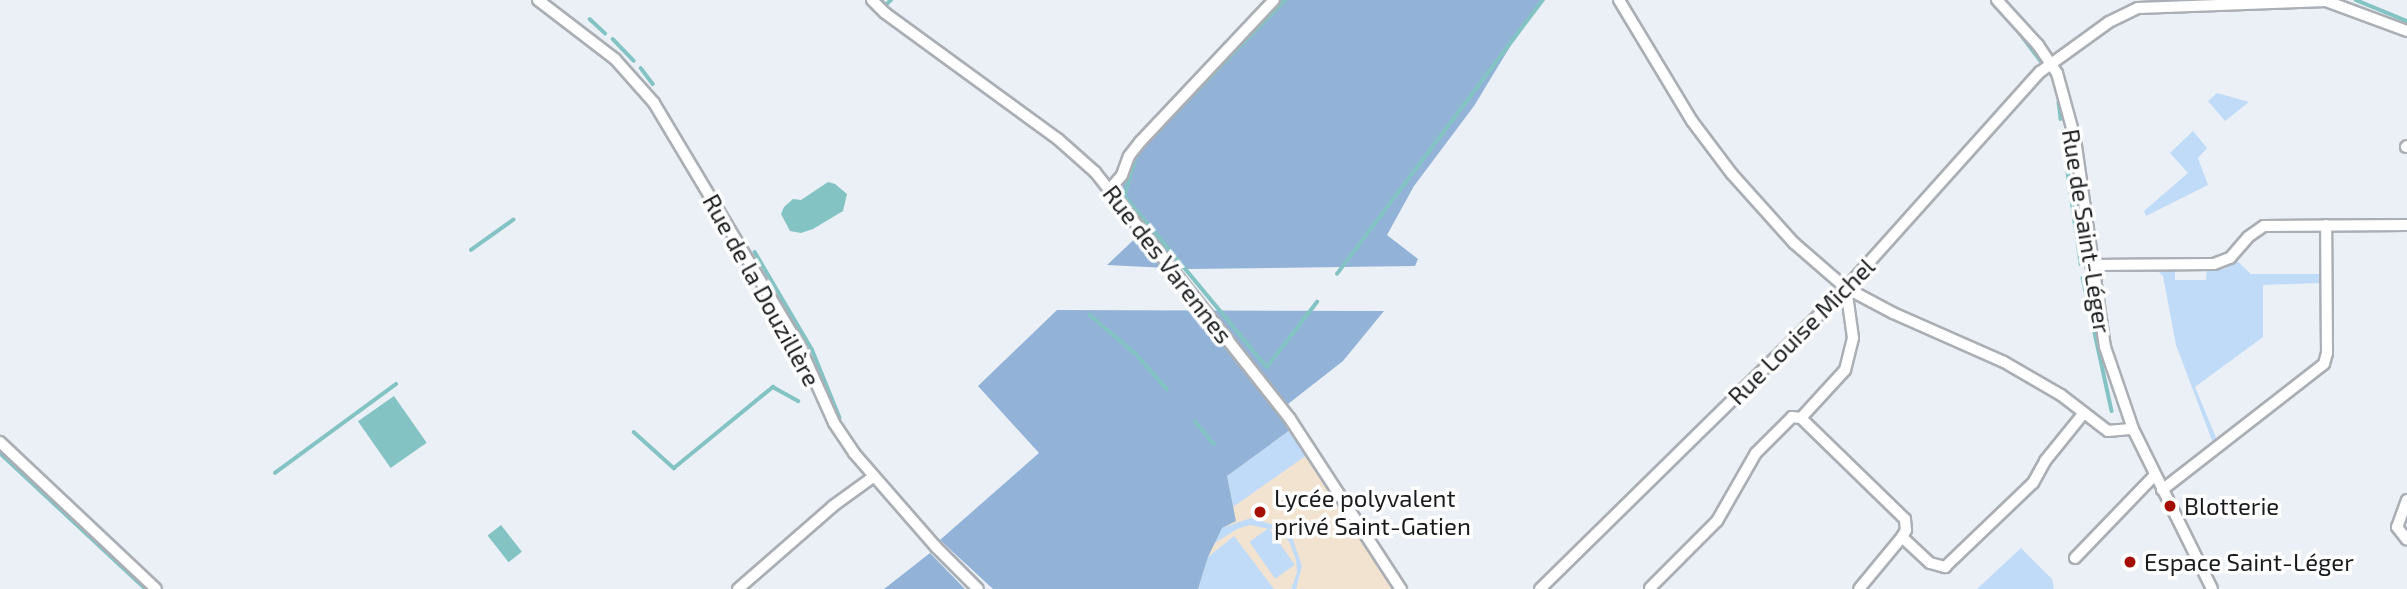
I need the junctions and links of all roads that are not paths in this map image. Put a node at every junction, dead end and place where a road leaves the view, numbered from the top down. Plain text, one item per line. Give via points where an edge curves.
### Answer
1 (538, 0) edge
2 (872, 0) edge
3 (1274, 0) edge
4 (1619, 0) edge
5 (1997, 0) edge
6 (2407, 31) edge
7 (2052, 64) junction
8 (1110, 189) junction
9 (2326, 225) junction
10 (2407, 225) edge
11 (2091, 265) junction
12 (1846, 288) junction
13 (2083, 414) junction
14 (1801, 418) junction
15 (2133, 429) junction
16 (0, 442) edge
17 (2154, 476) junction
18 (873, 477) junction
19 (2162, 490) junction
20 (2407, 500) edge
21 (1902, 537) junction
22 (2407, 540) edge
23 (2076, 558) dead end
24 (1650, 587) edge
25 (1862, 588) edge
26 (156, 589) edge
27 (738, 589) edge
28 (978, 589) edge
29 (1401, 589) edge
30 (1540, 589) edge
31 (2212, 589) edge

1 - 18 street, Rue de la Douzillère via 615,59 653,103 799,345 834,423
2 - 8 street, Rue des Varennes via 1059,140
3 - 8 street via 1140,142
4 - 12 street via 1692,121 1732,174 1794,243
5 - 7 street, Rue de Saint-Léger
6 - 7 street, Rue Louise Michel via 2326,1 2138,8 2109,22
7 - 11 street, Rue de Saint-Léger via 2075,139
7 - 12 street, Rue Louise Michel
8 - 29 street, Rue des Varennes via 1290,419
9 - 10 street
9 - 11 street via 2264,226 2230,258 2214,264
9 - 19 street via 2324,364
11 - 15 street, Rue de Saint-Léger via 2105,347
12 - 13 street via 2004,362 2061,395
12 - 14 street via 1853,338 1845,370
12 - 30 street, Rue Louise Michel
13 - 15 street via 2108,431
13 - 21 street via 2033,483 1945,566 1930,563
14 - 21 street via 1905,519
14 - 24 street via 1792,417 1756,453 1717,521
15 - 17 street, Rue de Saint-Léger
16 - 26 street
17 - 19 street, Rue de Saint-Léger
17 - 23 street
18 - 27 street
18 - 28 street, Rue de la Douzillère
19 - 31 street, Rue de Saint-Léger
20 - 22 street via 2397,527
21 - 25 street

